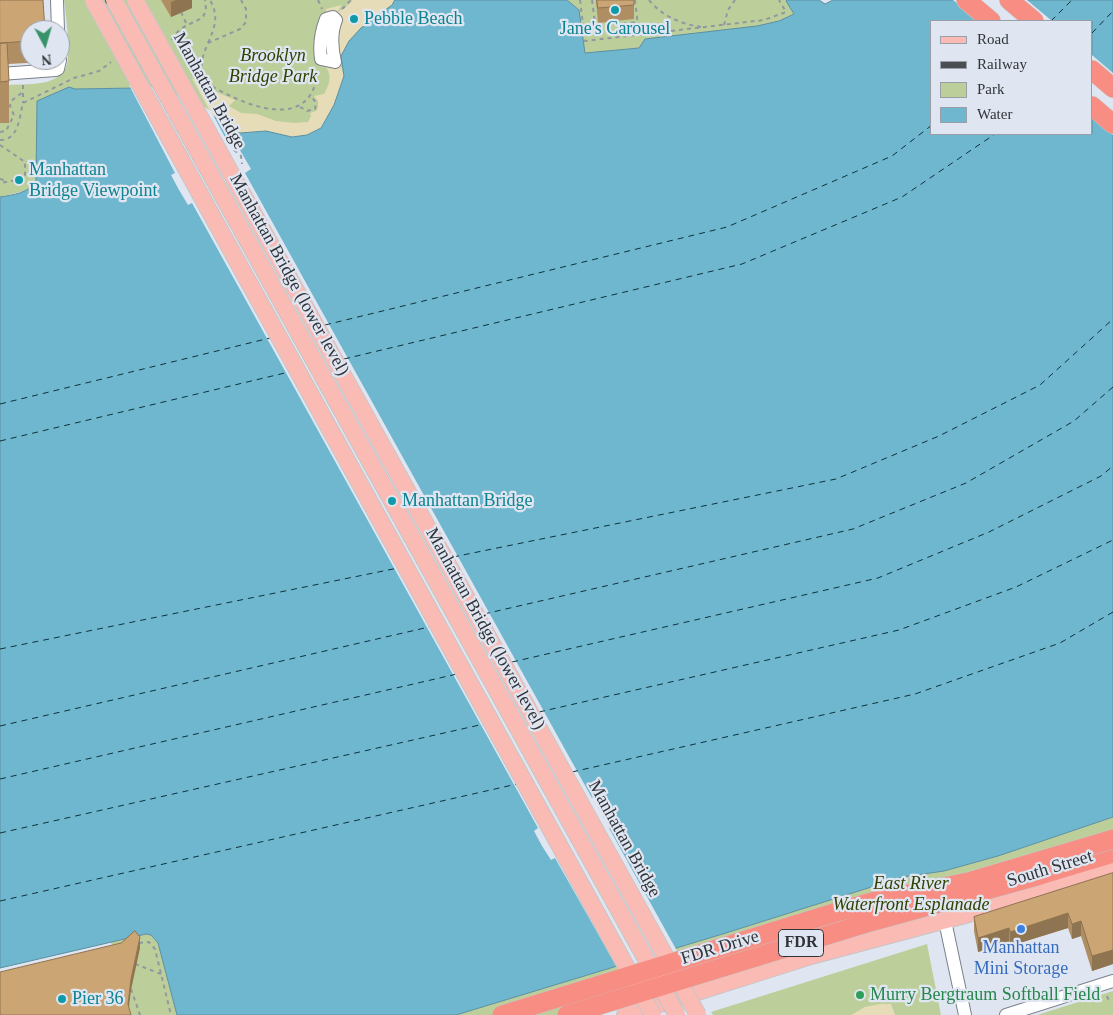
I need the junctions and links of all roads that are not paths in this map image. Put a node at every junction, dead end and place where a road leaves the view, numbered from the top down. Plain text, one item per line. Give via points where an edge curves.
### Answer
1 (57, 0) edge
2 (93, 0) edge
3 (114, 0) edge
4 (135, 0) edge
5 (966, 0) edge
6 (1009, 0) edge
7 (58, 20) edge
8 (990, 20) edge
9 (1033, 20) edge
10 (50, 70) edge
11 (1093, 71) edge
12 (0, 74) edge
13 (1113, 88) edge
14 (1093, 107) edge
15 (1113, 124) edge
16 (1113, 826) edge
17 (1113, 839) edge
18 (1113, 853) edge
19 (1113, 871) edge
20 (879, 900) junction
21 (945, 921) junction
22 (1113, 981) edge
23 (660, 1011) edge
24 (631, 1014) edge
25 (502, 1015) edge
26 (567, 1015) edge
27 (676, 1015) edge
28 (698, 1015) edge
29 (965, 1015) edge
30 (1006, 1015) edge

1 - 7 street
2 - 23 main road, bridge
3 - 27 main road, Manhattan Bridge (lower level), bridge
4 - 28 main road, Manhattan Bridge, bridge
5 - 8 highway
6 - 9 highway
10 - 12 street
11 - 13 highway
14 - 15 highway
16 - 20 highway, bridge
17 - 20 highway, FDR Drive / FDR, bridge via 968,882
18 - 26 highway, FDR Drive / FDR, bridge via 870,922
19 - 21 main road, South Street
20 - 25 highway, FDR Drive / FDR, bridge
21 - 23 main road, South Street via 811,956
21 - 29 street
22 - 30 street
23 - 24 main road, South Street

